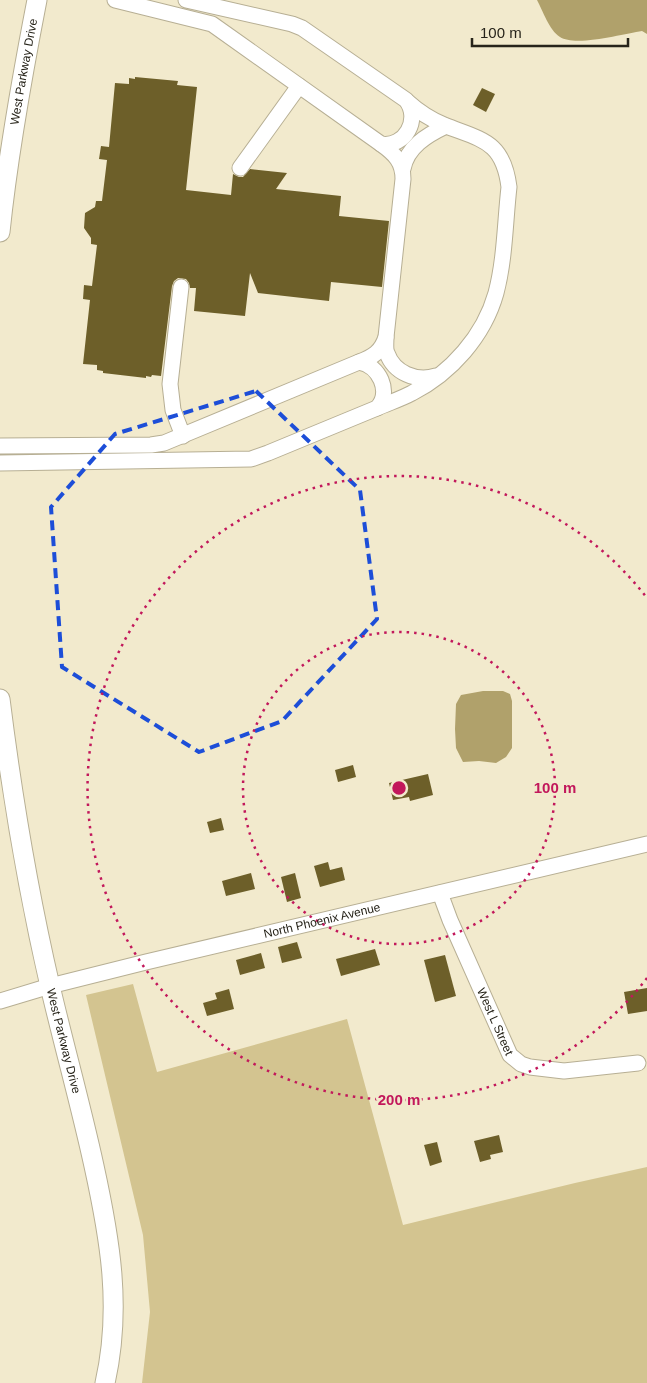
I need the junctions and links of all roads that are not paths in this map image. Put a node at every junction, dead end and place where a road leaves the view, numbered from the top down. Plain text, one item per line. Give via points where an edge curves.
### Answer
1 (37, 0) edge
2 (115, 0) edge
3 (186, 0) edge
4 (299, 86) junction
5 (406, 100) junction
6 (446, 126) junction
7 (381, 144) junction
8 (240, 168) dead end
9 (403, 169) junction
10 (0, 223) edge
11 (181, 286) dead end
12 (386, 337) junction
13 (359, 362) junction
14 (439, 374) junction
15 (377, 408) junction
16 (183, 436) junction
17 (0, 446) edge
18 (0, 463) edge
19 (0, 699) edge
20 (647, 844) edge
21 (440, 893) junction
22 (50, 986) junction
23 (0, 1001) edge
24 (638, 1063) dead end
25 (105, 1383) edge

1 - 10 main road, West Parkway Drive via 19,90
2 - 4 street via 212,24
3 - 5 street via 302,28
4 - 7 street
4 - 8 street
5 - 6 street via 421,114
5 - 7 street via 412,111 412,124 398,141
6 - 9 street via 418,144 407,155
6 - 14 street via 476,136 490,145 500,156 509,187 496,294 470,346
7 - 9 street via 393,153
9 - 12 street
11 - 16 street via 170,384 173,410
12 - 13 street via 372,358
12 - 14 street via 386,352 394,366 404,374 418,378
13 - 15 street via 373,367 380,379 384,392
13 - 16 street
14 - 15 street via 412,393
15 - 18 street via 251,459
16 - 17 street via 158,444
19 - 22 main road, West Parkway Drive via 29,888
20 - 21 street, North Phoenix Avenue
21 - 22 street, North Phoenix Avenue
21 - 24 street, West L Street via 510,1055 530,1067 564,1071
22 - 23 street, North Phoenix Avenue
22 - 25 main road, West Parkway Drive via 107,1224 114,1304

